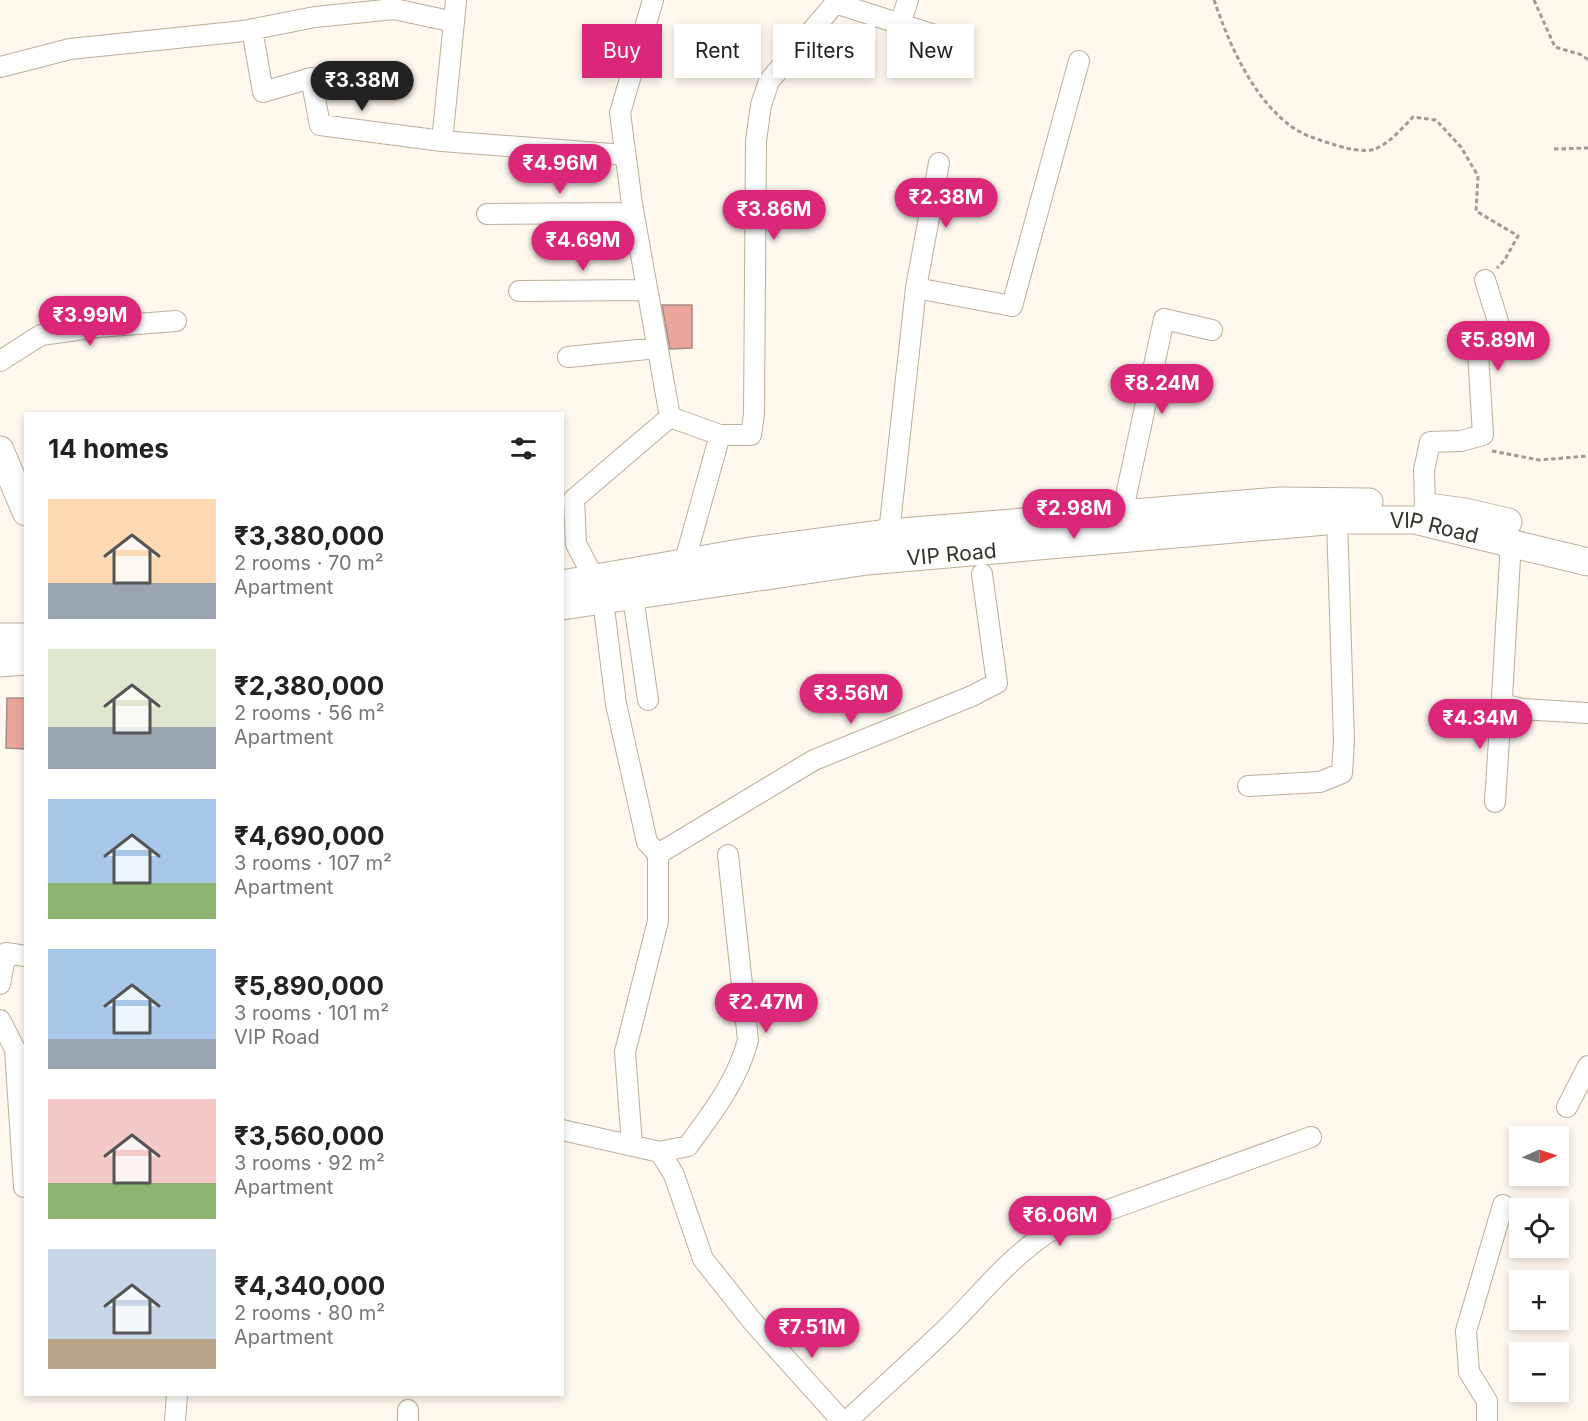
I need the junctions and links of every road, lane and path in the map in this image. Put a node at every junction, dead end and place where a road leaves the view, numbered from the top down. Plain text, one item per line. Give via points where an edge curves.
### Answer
1 (456, 0) edge
2 (653, 0) edge
3 (908, 0) edge
4 (1214, 0) edge
5 (1534, 0) edge
6 (837, 2) edge
7 (454, 22) junction
8 (900, 24) joint
9 (252, 29) junction
10 (1588, 60) edge
11 (1079, 62) dead end
12 (0, 67) edge
13 (442, 141) junction
14 (1588, 148) edge
15 (1554, 149) dead end
16 (625, 155) junction
17 (939, 164) dead end
18 (633, 213) junction
19 (487, 214) dead end
20 (1485, 280) joint
21 (916, 288) junction
22 (647, 290) junction
23 (519, 291) dead end
24 (176, 321) dead end
25 (1212, 330) dead end
26 (657, 348) junction
27 (568, 357) dead end
28 (0, 361) edge
29 (670, 417) junction
30 (720, 435) junction
31 (1461, 441) junction
32 (0, 450) edge
33 (1588, 456) edge
34 (24, 502) edge
35 (1425, 507) junction
36 (569, 513) edge
37 (1122, 514) junction
38 (1337, 520) junction
39 (889, 532) junction
40 (1511, 541) junction
41 (1551, 542) junction
42 (1588, 542) edge
43 (1588, 562) edge
44 (684, 564) junction
45 (982, 574) dead end
46 (595, 580) junction
47 (564, 584) edge
48 (633, 597) junction
49 (564, 606) edge
50 (604, 616) dead end
51 (24, 637) edge
52 (0, 638) edge
53 (24, 661) edge
54 (0, 663) edge
55 (648, 700) dead end
56 (1506, 705) junction
57 (1588, 713) edge
58 (1248, 786) dead end
59 (1495, 802) dead end
60 (657, 854) junction
61 (728, 855) dead end
62 (24, 956) edge
63 (0, 984) edge
64 (0, 1020) edge
65 (1588, 1065) edge
66 (1567, 1107) dead end
67 (564, 1130) edge
68 (1311, 1137) dead end
69 (632, 1145) junction
70 (660, 1152) junction
71 (24, 1187) edge
72 (1503, 1205) dead end
73 (177, 1396) edge
74 (175, 1421) edge
75 (842, 1421) edge
76 (847, 1421) edge
77 (1487, 1421) edge

1 - 7 street
2 - 16 street via 620,112
3 - 8 street
4 - 20 path via 1224,31 1251,80 1269,106 1293,127 1344,148 1374,150 1413,117 1437,120 1461,147 1478,176 1476,211 1518,236 1504,261
5 - 10 path via 1555,47
6 - 8 street
6 - 30 street via 769,81 761,105 756,141 754,414 751,435
7 - 9 street via 394,9 315,17
7 - 13 street
9 - 12 street via 70,49
9 - 13 street via 263,92 311,78 320,125
11 - 21 street via 1012,306
13 - 16 street
14 - 15 path
16 - 18 street
17 - 21 street
18 - 19 street
18 - 22 street
20 - 31 street via 1502,334 1478,353 1483,435
21 - 39 street
22 - 23 street
22 - 26 street
24 - 28 street via 40,335
25 - 37 street via 1164,318
26 - 27 street
26 - 29 street
29 - 30 street
29 - 36 street via 574,499
30 - 44 street
31 - 33 path via 1539,460
31 - 35 street via 1430,442 1424,470
32 - 34 main road
35 - 37 main road, VIP Road via 1390,502 1280,501
35 - 41 main road, VIP Road via 1465,512
36 - 46 street via 576,544
37 - 39 main road, VIP Road
38 - 40 main road, VIP Road via 1414,520
38 - 48 main road, VIP Road via 867,561
38 - 58 street via 1342,773 1320,783
39 - 44 main road, VIP Road
40 - 41 main road, VIP Road
40 - 56 street via 1502,697
41 - 42 main road, VIP Road
41 - 43 main road, VIP Road
44 - 46 main road, VIP Road
45 - 60 street via 997,683 814,760
46 - 47 main road, VIP Road
48 - 49 main road, VIP Road
48 - 55 street
50 - 60 street via 616,704 647,842
51 - 52 main road
53 - 54 main road
56 - 57 street
56 - 59 street via 1500,724
60 - 69 street via 658,921 625,1052
61 - 70 street via 748,1040 723,1098 688,1146
62 - 63 street via 6,953
64 - 71 street via 15,1048
65 - 66 street
67 - 69 street
68 - 76 street via 1050,1231 1023,1248 949,1325
69 - 70 street
70 - 75 street via 674,1175 703,1258 753,1322
72 - 77 street via 1466,1331 1469,1372 1487,1401
73 - 74 street

